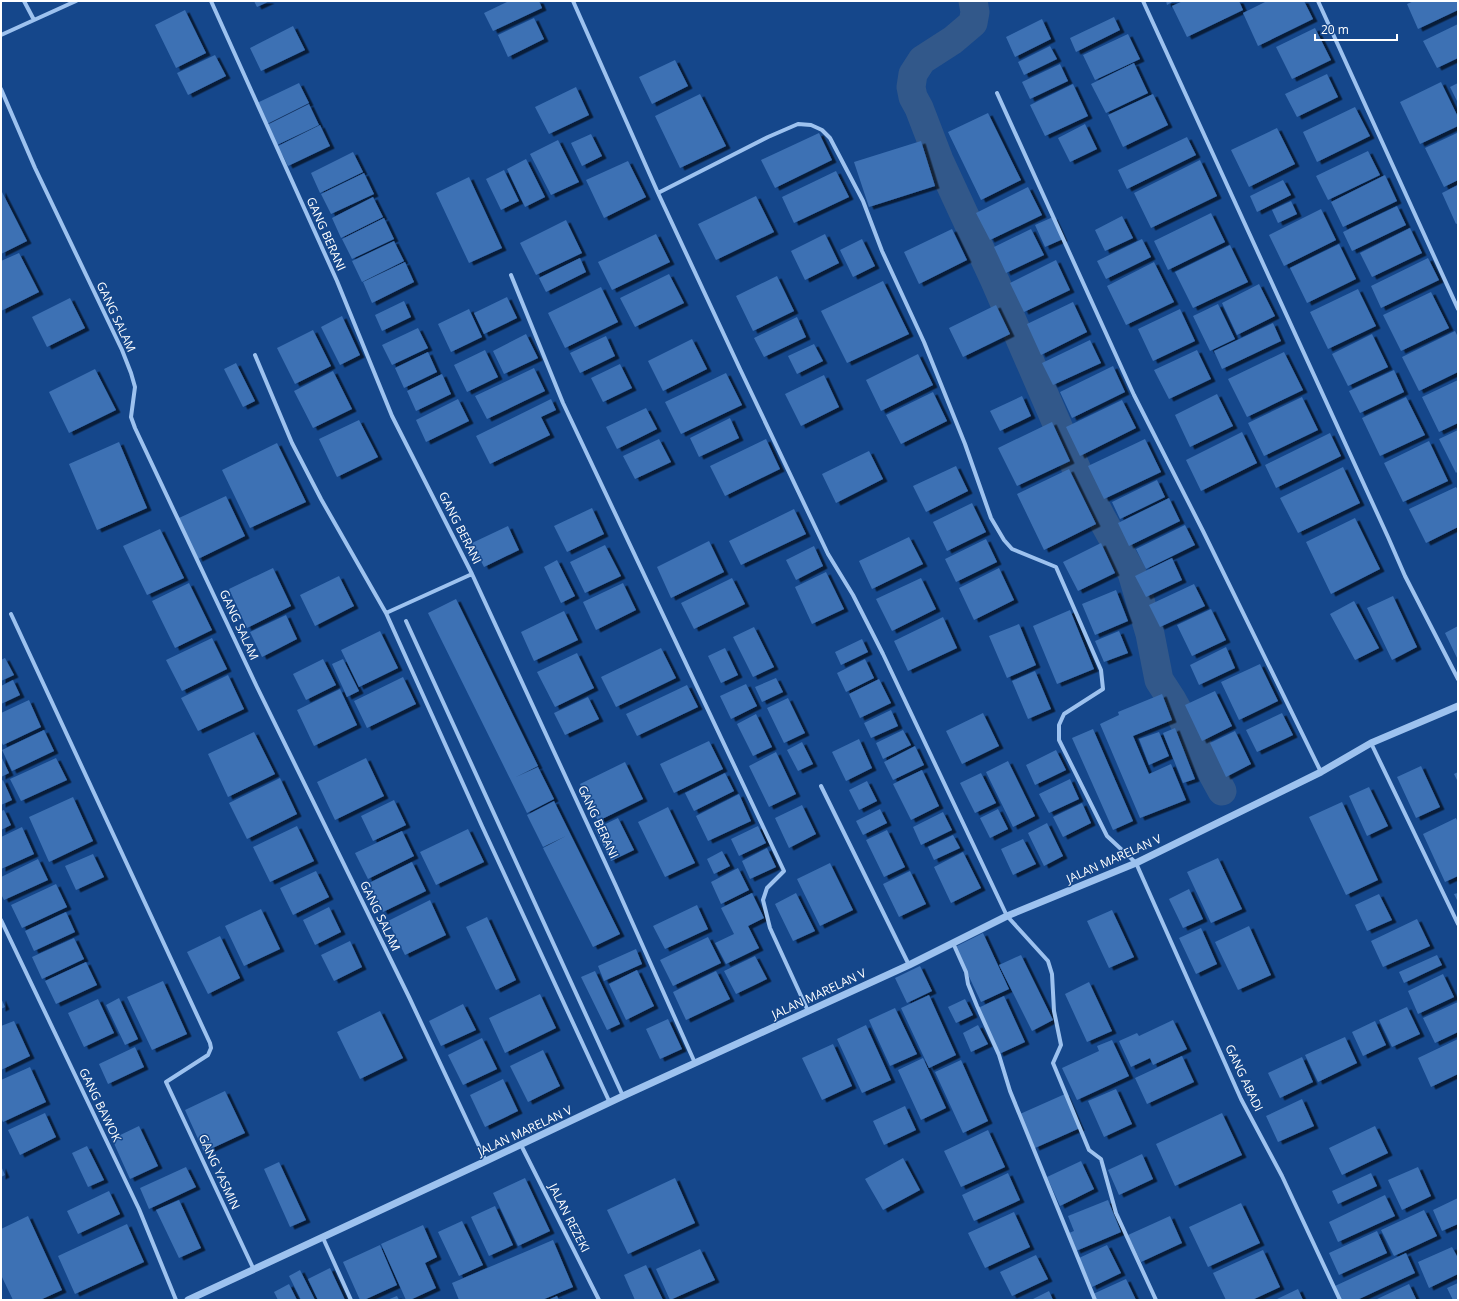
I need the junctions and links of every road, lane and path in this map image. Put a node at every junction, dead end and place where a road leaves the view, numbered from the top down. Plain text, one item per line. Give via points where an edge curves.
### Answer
1 (24, 1) edge
2 (76, 1) edge
3 (211, 1) edge
4 (574, 1) edge
5 (1142, 1) edge
6 (1318, 1) edge
7 (34, 20) junction
8 (1, 35) edge
9 (1, 89) edge
10 (996, 93) dead end
11 (658, 193) junction
12 (511, 275) dead end
13 (1458, 309) edge
14 (255, 355) dead end
15 (472, 574) junction
16 (386, 613) junction
17 (11, 614) dead end
18 (406, 621) dead end
19 (1458, 679) edge
20 (1458, 706) edge
21 (1371, 743) junction
22 (1321, 772) junction
23 (821, 786) dead end
24 (1136, 863) junction
25 (1008, 916) junction
26 (1, 920) edge
27 (1458, 924) edge
28 (953, 943) junction
29 (908, 965) junction
30 (808, 1012) junction
31 (695, 1064) junction
32 (623, 1096) junction
33 (610, 1103) junction
34 (522, 1145) junction
35 (486, 1161) junction
36 (323, 1238) junction
37 (254, 1270) junction
38 (176, 1300) edge
39 (188, 1300) edge
40 (351, 1300) edge
41 (599, 1300) edge
42 (1095, 1300) edge
43 (1156, 1300) edge
44 (1340, 1300) edge

1 - 7 street
2 - 7 street
3 - 15 street, GANG BERANI via 337,281 392,416
4 - 11 street
5 - 19 street via 1405,576
6 - 13 street
7 - 8 street
9 - 35 street, GANG SALAM via 35,168 122,350 135,387 131,417 134,428
10 - 22 street via 1134,395
11 - 24 street via 798,124 811,124 830,138 864,201 882,251 924,342 965,444 991,518 1012,549 1056,567 1101,670 1103,689 1064,714 1059,725 1059,740 1107,836
11 - 25 street via 828,554 853,595 883,654
12 - 30 street via 566,410 784,871 767,888 763,900 770,928
14 - 16 street via 292,443
15 - 16 street
15 - 31 street, GANG BERANI
16 - 33 street
17 - 37 street, GANG YASMIN via 210,1043 208,1055 166,1082
18 - 32 street
20 - 21 street, JALAN MARELAN V
21 - 22 street, JALAN MARELAN V
21 - 27 street
22 - 24 street, JALAN MARELAN V
23 - 29 street
24 - 25 street, JALAN MARELAN V
24 - 44 street, GANG ABADI via 1241,1099 1282,1176
25 - 28 street, JALAN MARELAN V
25 - 43 street via 1048,961 1061,1045 1053,1063 1090,1150 1101,1159 1116,1213
26 - 38 street, GANG BAWOK via 139,1209
28 - 29 street, JALAN MARELAN V
28 - 42 street
29 - 30 street, JALAN MARELAN V
30 - 31 street, JALAN MARELAN V
31 - 32 street, JALAN MARELAN V
32 - 33 street, JALAN MARELAN V
33 - 34 street, JALAN MARELAN V
34 - 35 street, JALAN MARELAN V
34 - 41 street, JALAN REZEKI
35 - 36 street, JALAN MARELAN V
36 - 37 street, JALAN MARELAN V
36 - 40 street
37 - 39 street, JALAN MARELAN V

